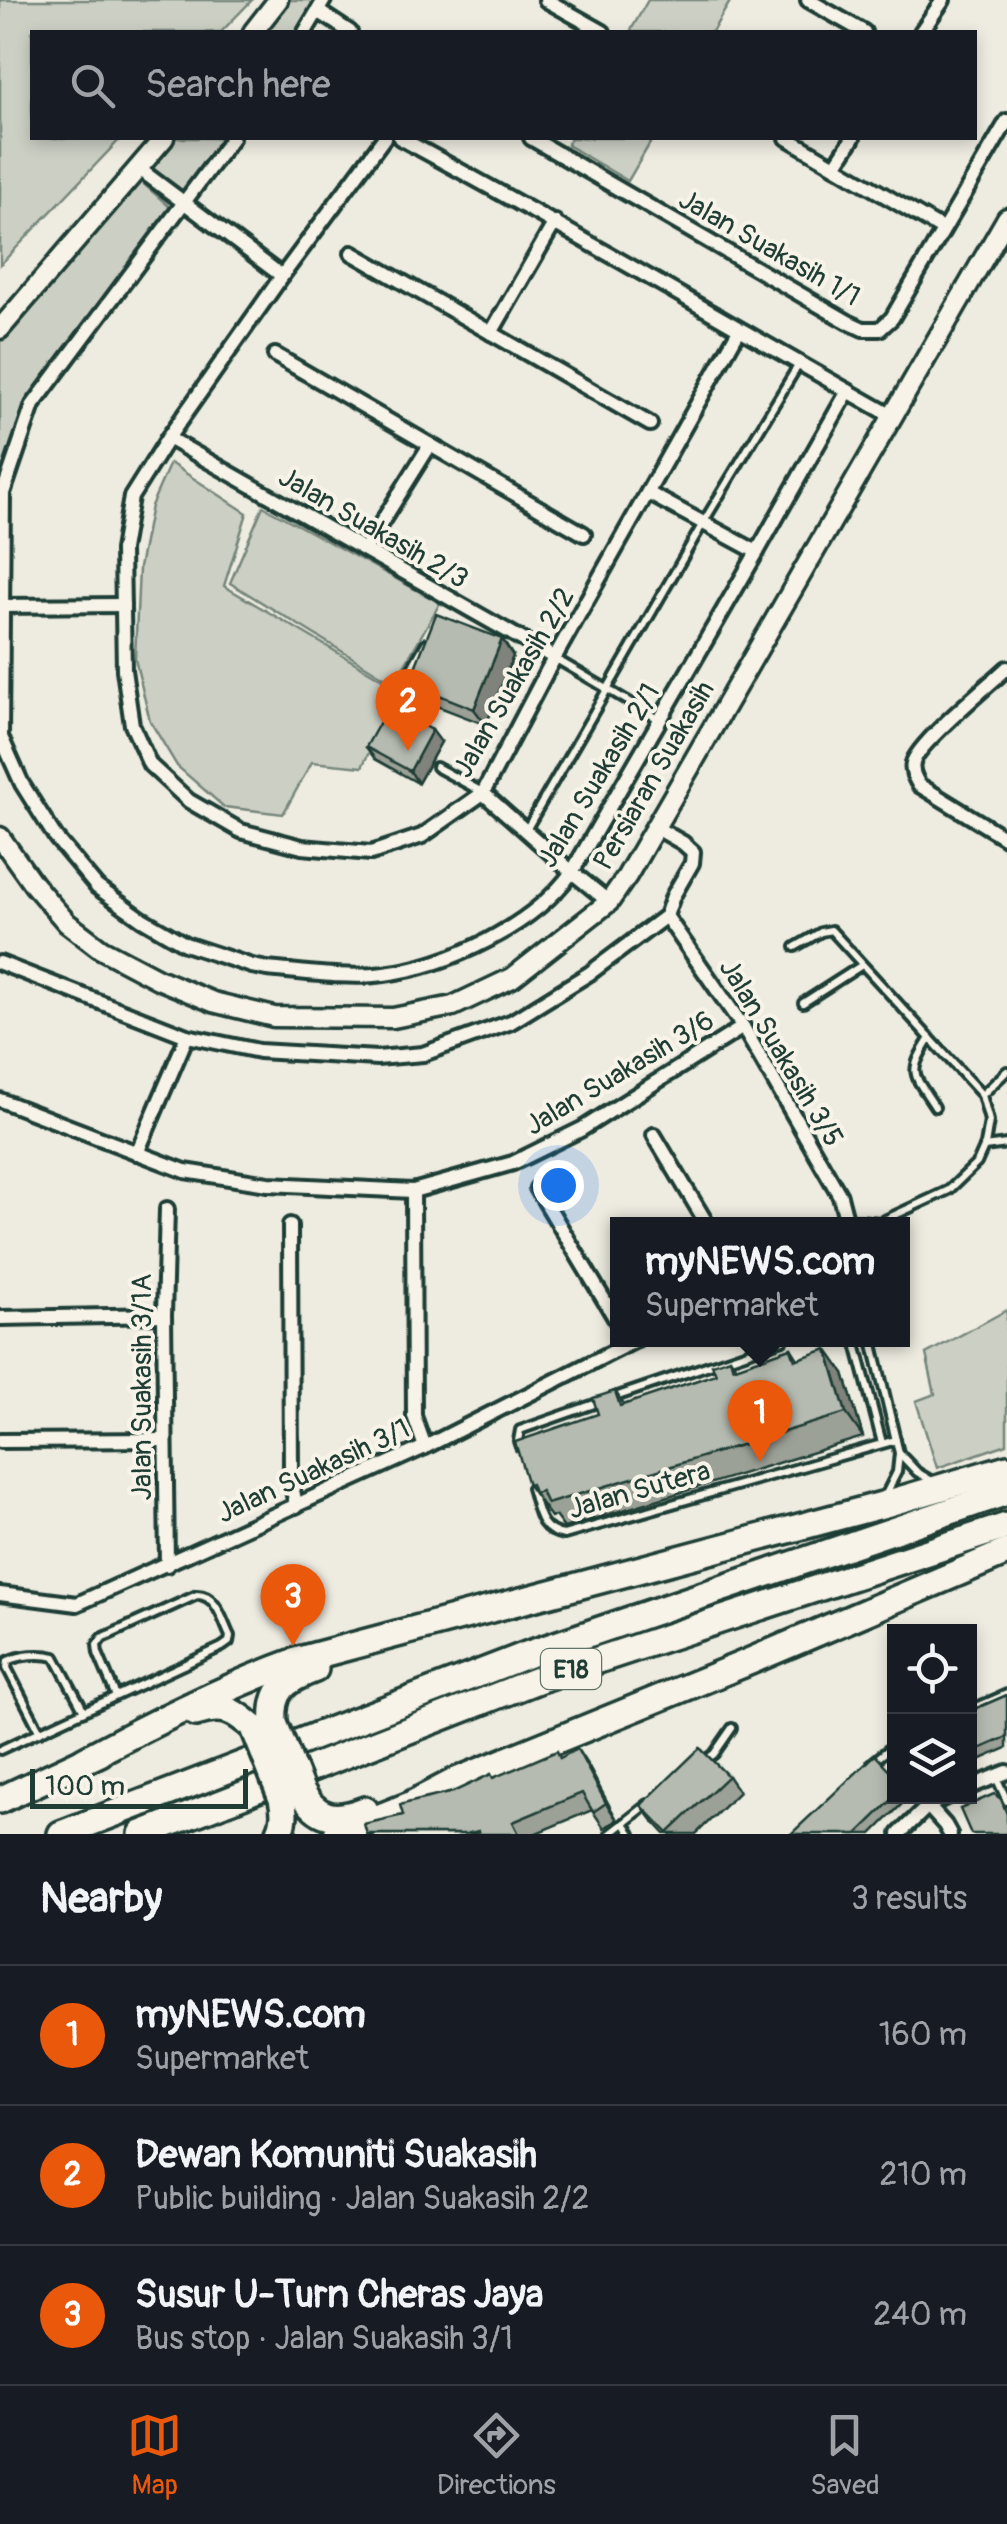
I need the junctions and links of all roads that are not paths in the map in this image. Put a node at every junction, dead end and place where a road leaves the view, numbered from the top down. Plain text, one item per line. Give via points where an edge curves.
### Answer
1 (278, 0) edge
2 (546, 0) edge
3 (808, 0) edge
4 (943, 0) edge
5 (321, 5) edge
6 (255, 30) edge
7 (306, 30) edge
8 (348, 30) edge
9 (599, 30) edge
10 (860, 30) edge
11 (922, 30) edge
12 (1007, 120) edge
13 (162, 140) edge
14 (230, 140) edge
15 (383, 140) edge
16 (404, 140) edge
17 (533, 140) edge
18 (790, 140) edge
19 (852, 140) edge
20 (835, 166) junction
21 (138, 168) junction
22 (183, 203) junction
23 (1007, 218) edge
24 (555, 222) junction
25 (942, 229) junction
26 (352, 253) dead end
27 (282, 276) junction
28 (0, 329) edge
29 (739, 330) junction
30 (491, 333) junction
31 (275, 356) dead end
32 (799, 364) junction
33 (848, 391) junction
34 (894, 417) junction
35 (650, 424) dead end
36 (168, 438) junction
37 (430, 445) junction
38 (648, 492) junction
39 (704, 523) junction
40 (584, 534) dead end
41 (365, 549) junction
42 (757, 552) junction
43 (123, 605) junction
44 (0, 606) edge
45 (432, 631) edge
46 (555, 658) junction
47 (1007, 668) edge
48 (607, 690) junction
49 (396, 694) dead end
50 (660, 720) junction
51 (436, 768) dead end
52 (483, 792) junction
53 (655, 827) junction
54 (526, 830) junction
55 (0, 837) edge
56 (1007, 839) edge
57 (572, 872) junction
58 (610, 902) junction
59 (666, 916) junction
60 (795, 947) dead end
61 (0, 963) edge
62 (862, 964) junction
63 (804, 1003) dead end
64 (743, 1027) junction
65 (188, 1036) junction
66 (930, 1037) junction
67 (1007, 1071) edge
68 (982, 1095) junction
69 (0, 1100) edge
70 (935, 1107) dead end
71 (654, 1134) dead end
72 (1007, 1144) edge
73 (983, 1147) junction
74 (138, 1153) junction
75 (537, 1188) dead end
76 (413, 1191) junction
77 (167, 1209) dead end
78 (703, 1217) edge
79 (842, 1217) edge
80 (891, 1217) edge
81 (290, 1225) dead end
82 (610, 1311) edge
83 (164, 1315) junction
84 (0, 1318) edge
85 (619, 1347) edge
86 (763, 1347) edge
87 (857, 1347) edge
88 (874, 1347) edge
89 (164, 1440) junction
90 (896, 1440) junction
91 (0, 1442) edge
92 (882, 1443) junction
93 (425, 1447) junction
94 (899, 1453) junction
95 (523, 1458) edge
96 (1007, 1468) edge
97 (528, 1474) edge
98 (943, 1488) junction
99 (1007, 1492) edge
100 (882, 1505) junction
101 (296, 1506) junction
102 (1007, 1526) edge
103 (1007, 1552) edge
104 (166, 1565) junction
105 (0, 1594) edge
106 (422, 1628) junction
107 (1007, 1694) edge
108 (116, 1696) junction
109 (977, 1707) edge
110 (84, 1711) junction
111 (264, 1725) junction
112 (732, 1728) dead end
113 (40, 1732) junction
114 (0, 1750) edge
115 (887, 1753) edge
116 (84, 1760) junction
117 (699, 1766) edge
118 (864, 1769) edge
119 (1001, 1774) edge
120 (456, 1781) junction
121 (977, 1784) edge
122 (292, 1795) junction
123 (0, 1800) edge
124 (654, 1800) edge
125 (1007, 1802) edge
126 (923, 1804) edge
127 (928, 1804) edge
128 (624, 1823) junction
129 (61, 1834) edge
130 (142, 1834) edge
131 (279, 1834) edge
132 (337, 1834) edge
133 (610, 1834) edge
134 (632, 1834) edge
135 (899, 1834) edge
136 (950, 1834) edge

1 - 6 street
2 - 9 street
3 - 10 street
4 - 11 street
5 - 7 street
5 - 8 street
12 - 25 street, Jalan Suakasih 1/1
13 - 21 street
14 - 22 street, Jalan Suakasih 2/1
15 - 27 street, Jalan Suakasih 2/2
16 - 24 street
17 - 25 street, Jalan Suakasih 1/1 via 863,329 880,328 892,318
18 - 20 street
19 - 20 street
20 - 25 street
21 - 22 street
21 - 28 street
22 - 27 street
22 - 44 street, Jalan Suakasih 2/1 via 33,406 3,492
23 - 34 street, Persiaran Suakasih
24 - 29 street
24 - 30 street
26 - 30 street
27 - 36 street, Jalan Suakasih 2/2
29 - 32 street
29 - 38 street, Jalan Suakasih 2/2
30 - 35 street
31 - 37 street
32 - 33 street
32 - 39 lane
33 - 34 street
33 - 42 street, Jalan Suakasih 2/1
34 - 53 street, Persiaran Suakasih
36 - 41 street, Jalan Suakasih 2/3
36 - 43 street, Jalan Suakasih 2/2 via 131,497 122,550
37 - 40 street
37 - 41 street
38 - 39 street
38 - 46 street, Jalan Suakasih 2/2
39 - 42 street
39 - 48 lane
41 - 46 street, Jalan Suakasih 2/3
42 - 50 street, Jalan Suakasih 2/1
43 - 44 street
43 - 52 street, Jalan Suakasih 2/2 via 132,725 150,765 189,800 241,830 302,846 370,853 422,836
44 - 57 street, Jalan Suakasih 2/1 via 1,738 22,784 97,888 185,944 268,969 380,975 413,969 475,946 531,914
45 - 49 lane
46 - 48 lane
46 - 52 street, Jalan Suakasih 2/2
47 - 56 street via 926,744 913,772 919,785
48 - 50 lane
48 - 54 lane
50 - 57 street, Jalan Suakasih 2/1
51 - 52 lane
52 - 54 street
53 - 58 street, Persiaran Suakasih
53 - 59 street via 693,852
54 - 57 street
55 - 58 street, Persiaran Suakasih via 67,923 101,949 213,1002 274,1018 393,1018 453,1006 512,978
57 - 58 street
59 - 64 street, Jalan Suakasih 3/5
59 - 65 street via 511,1022 423,1054 259,1051
60 - 62 lane via 831,930
61 - 65 street
62 - 63 lane
62 - 66 lane
64 - 76 street, Jalan Suakasih 3/6 via 582,1130 513,1162
64 - 79 street, Jalan Suakasih 3/5 via 840,1196
65 - 74 street
66 - 68 lane
66 - 70 lane via 914,1070
67 - 68 lane
68 - 73 lane via 990,1122
69 - 74 street, Jalan Suakasih 3/6
71 - 78 street
72 - 73 lane
73 - 80 lane via 977,1163 949,1190
74 - 76 street, Jalan Suakasih 3/6 via 184,1171 268,1184
75 - 82 street
76 - 93 street via 414,1416
77 - 83 street, Jalan Suakasih 3/1A
81 - 101 street
83 - 84 street
83 - 89 street, Jalan Suakasih 3/1A
85 - 93 street, Jalan Suakasih 3/1
86 - 95 lane via 520,1430
87 - 92 lane
88 - 90 lane
89 - 91 street
89 - 104 street, Jalan Suakasih 3/1A
90 - 92 lane, Jalan Sutera
90 - 94 lane
92 - 97 lane, Jalan Sutera via 564,1535 542,1526
93 - 101 street, Jalan Suakasih 3/1
94 - 98 lane
94 - 100 lane
96 - 98 highway
98 - 100 highway
99 - 129 highway, E18 via 530,1654
100 - 106 highway
101 - 104 street, Jalan Suakasih 3/1
102 - 130 highway, E18 via 540,1679
103 - 120 highway
104 - 105 street, Jalan Suakasih 3/1 via 77,1604
106 - 111 highway via 293,1678 278,1692
106 - 116 highway via 245,1680
107 - 109 lane
108 - 108 lane via 98,1653 102,1638 197,1596 212,1599 228,1642
108 - 110 lane
110 - 113 lane
110 - 113 lane via 55,1656 13,1658 7,1668
111 - 116 highway via 225,1708 203,1710
111 - 122 highway, bridge
112 - 117 lane
113 - 114 lane
115 - 118 lane
116 - 123 highway
119 - 121 street
119 - 125 lane
120 - 122 highway via 346,1817 324,1816
120 - 132 highway
122 - 131 highway
124 - 128 lane
126 - 135 street
127 - 136 street
128 - 133 lane
128 - 134 lane

